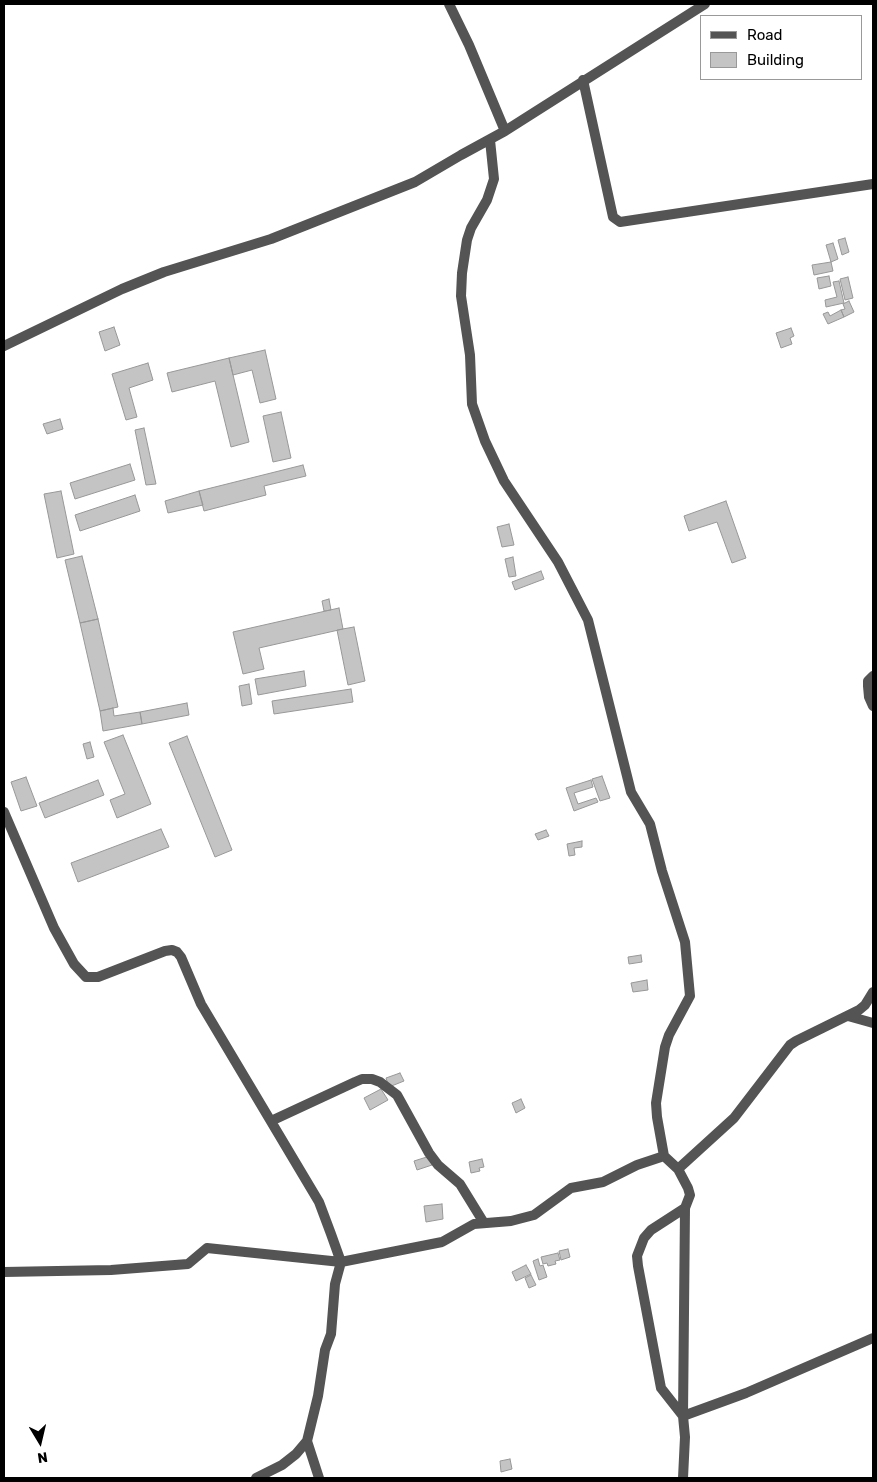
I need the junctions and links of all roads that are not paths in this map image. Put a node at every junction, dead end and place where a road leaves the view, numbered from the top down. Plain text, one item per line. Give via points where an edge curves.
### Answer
1 (450, 4) edge
2 (705, 4) edge
3 (584, 80) junction
4 (505, 131) junction
5 (490, 140) junction
6 (873, 184) edge
7 (4, 346) edge
8 (873, 676) edge
9 (873, 706) edge
10 (4, 812) edge
11 (873, 992) edge
12 (848, 1016) junction
13 (873, 1023) edge
14 (271, 1121) junction
15 (664, 1156) junction
16 (678, 1169) junction
17 (685, 1208) junction
18 (484, 1224) junction
19 (341, 1262) junction
20 (4, 1272) edge
21 (873, 1338) edge
22 (683, 1416) junction
23 (307, 1441) junction
24 (256, 1478) edge
25 (319, 1478) edge
26 (683, 1478) edge

1 - 4 street
2 - 3 street
3 - 4 street
3 - 6 street via 613,217 620,222
4 - 5 street
5 - 7 street via 415,182 271,239 164,272
5 - 15 street via 494,179 488,200 471,228 462,274 461,296 470,355 472,404 504,480 558,562 588,620 631,792 650,824 683,934 690,996 664,1047 656,1103
8 - 9 street via 868,681
10 - 14 street via 54,928 80,972 86,977 98,977 156,954 177,952 201,1004
11 - 12 street via 865,1005
12 - 13 street
12 - 16 street via 790,1045 734,1118
14 - 18 street via 362,1079 380,1082 397,1095 429,1153 460,1184
14 - 19 street via 318,1202
15 - 16 street
15 - 18 street via 603,1182 571,1188 534,1215
16 - 17 street via 690,1195
17 - 22 street
17 - 22 street via 651,1230 640,1246 638,1256 661,1388
18 - 19 street via 471,1226 442,1242
19 - 20 street via 207,1248 188,1264 111,1270
19 - 23 street via 335,1284 331,1334
21 - 22 street via 746,1393
22 - 26 street
23 - 24 street via 296,1454
23 - 25 street

